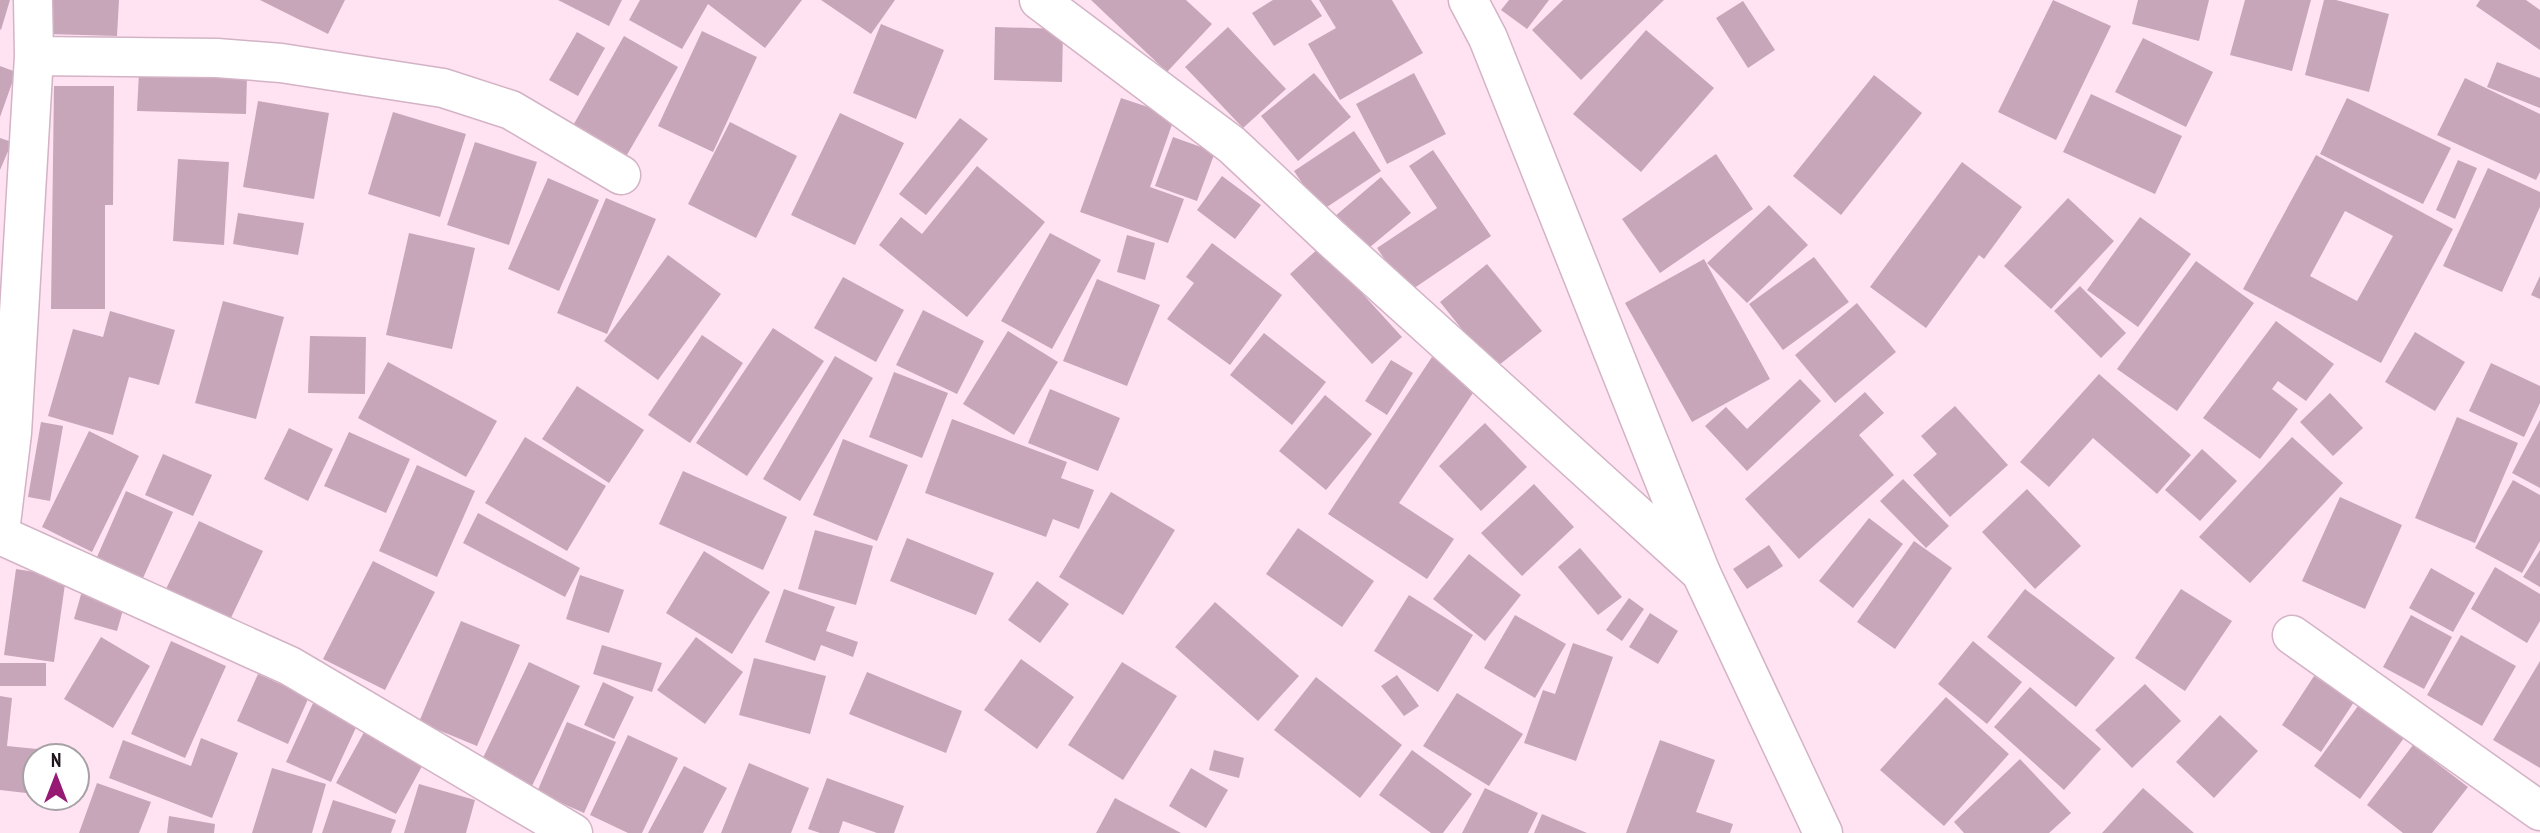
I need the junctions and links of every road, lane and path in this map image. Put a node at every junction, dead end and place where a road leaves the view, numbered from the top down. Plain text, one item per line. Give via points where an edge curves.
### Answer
1 (33, 0) edge
2 (1039, 0) edge
3 (1468, 0) edge
4 (34, 56) junction
5 (621, 175) dead end
6 (0, 534) edge
7 (1701, 573) junction
8 (2292, 635) dead end
9 (2540, 811) edge
10 (573, 833) edge
11 (1823, 833) edge

1 - 4 street
2 - 7 street via 1233,145
3 - 7 street via 1488,38
4 - 5 street via 281,63 443,88 511,110
4 - 6 street via 12,433
6 - 10 street via 290,666
7 - 11 street
8 - 9 street

